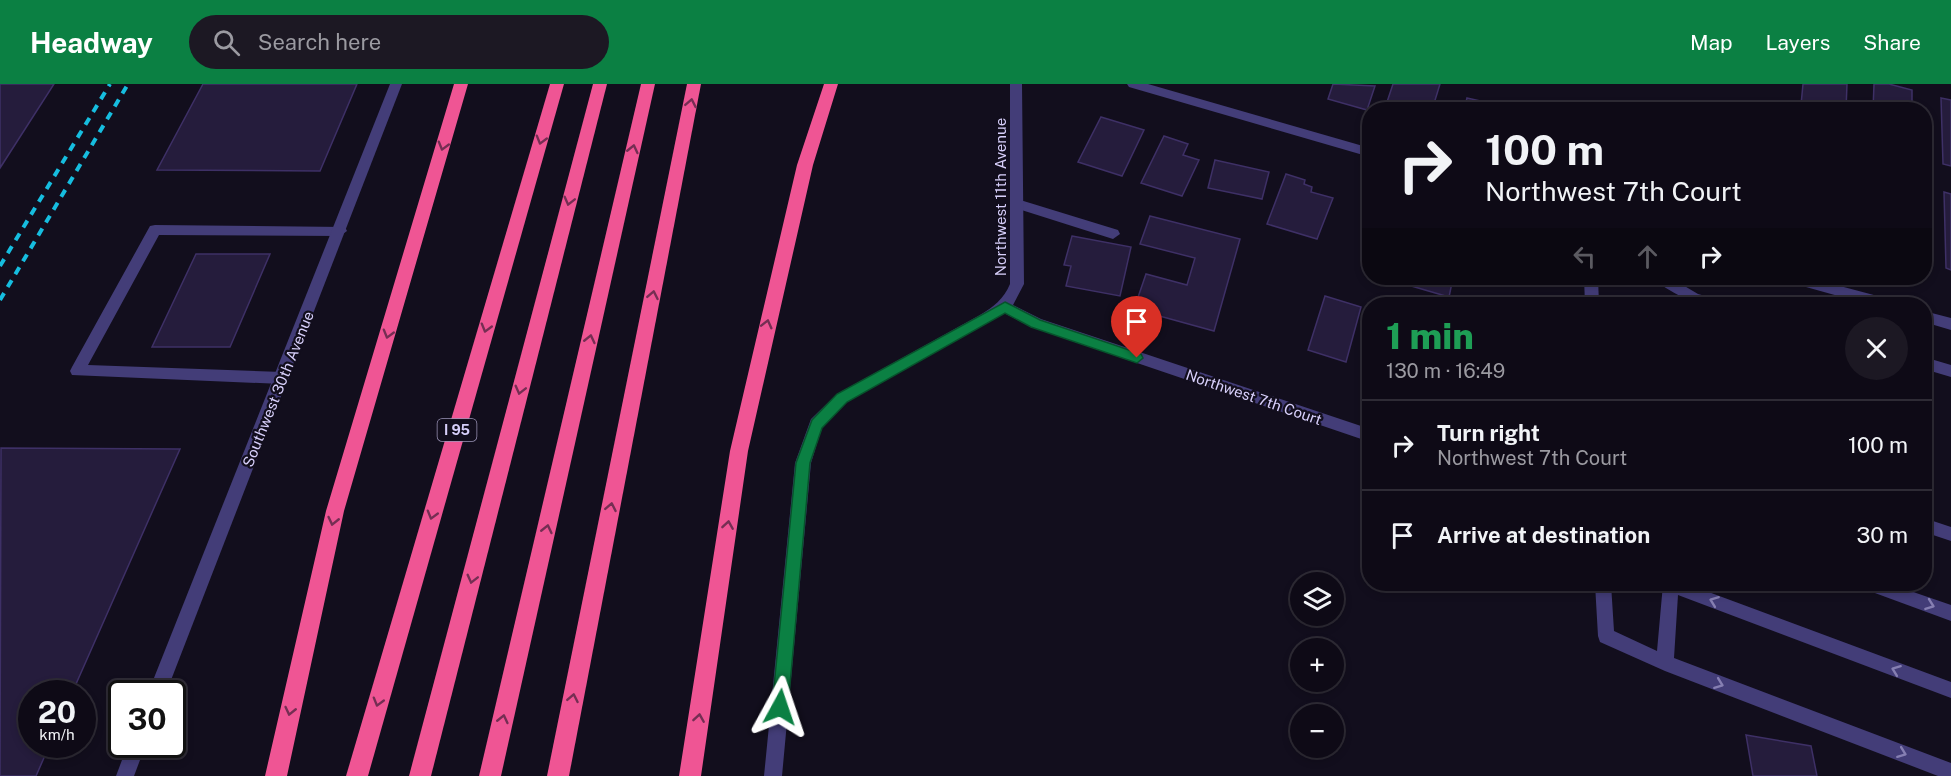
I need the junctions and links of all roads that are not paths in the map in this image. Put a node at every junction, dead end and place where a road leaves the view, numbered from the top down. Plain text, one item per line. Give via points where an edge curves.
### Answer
1 (396, 84) edge
2 (461, 84) edge
3 (557, 84) edge
4 (600, 84) edge
5 (648, 84) edge
6 (694, 84) edge
7 (831, 84) edge
8 (1016, 84) edge
9 (1133, 84) edge
10 (1362, 151) edge
11 (1017, 204) junction
12 (340, 231) junction
13 (1113, 234) dead end
14 (1673, 285) edge
15 (1818, 285) edge
16 (1692, 297) edge
17 (1860, 297) edge
18 (1005, 307) junction
19 (1932, 318) edge
20 (1951, 324) edge
21 (1932, 365) edge
22 (1951, 371) edge
23 (282, 378) junction
24 (1362, 433) edge
25 (1932, 528) edge
26 (1951, 534) edge
27 (1603, 591) edge
28 (1670, 591) edge
29 (1689, 591) edge
30 (1890, 591) edge
31 (1951, 613) edge
32 (1665, 663) junction
33 (163, 680) edge
34 (1951, 690) edge
35 (132, 758) edge
36 (1951, 772) edge
37 (125, 776) edge
38 (276, 776) edge
39 (357, 776) edge
40 (420, 776) edge
41 (490, 776) edge
42 (558, 776) edge
43 (690, 776) edge
44 (773, 776) edge

1 - 12 street, Southwest 30th Avenue
2 -> 38 highway via 335,511
3 -> 39 highway, I 95
4 -> 40 highway
41 -> 5 highway
42 -> 6 highway
43 -> 7 highway via 744,428 806,165
8 - 11 street, Northwest 11th Avenue
9 - 10 street
11 - 13 street
11 - 18 street, Northwest 11th Avenue via 1017,284
12 - 23 street, Southwest 30th Avenue
12 - 23 street via 155,230 77,371
14 - 16 street
15 - 17 street
18 - 24 street, Northwest 7th Court via 1036,324
18 - 44 street via 842,398 816,424 803,463
19 - 20 street
21 - 22 street
23 - 33 street, Southwest 30th Avenue
25 - 26 street
27 - 32 street via 1606,636
28 - 32 street
34 -> 29 street
30 -> 31 street
32 -> 36 street
35 - 37 street

